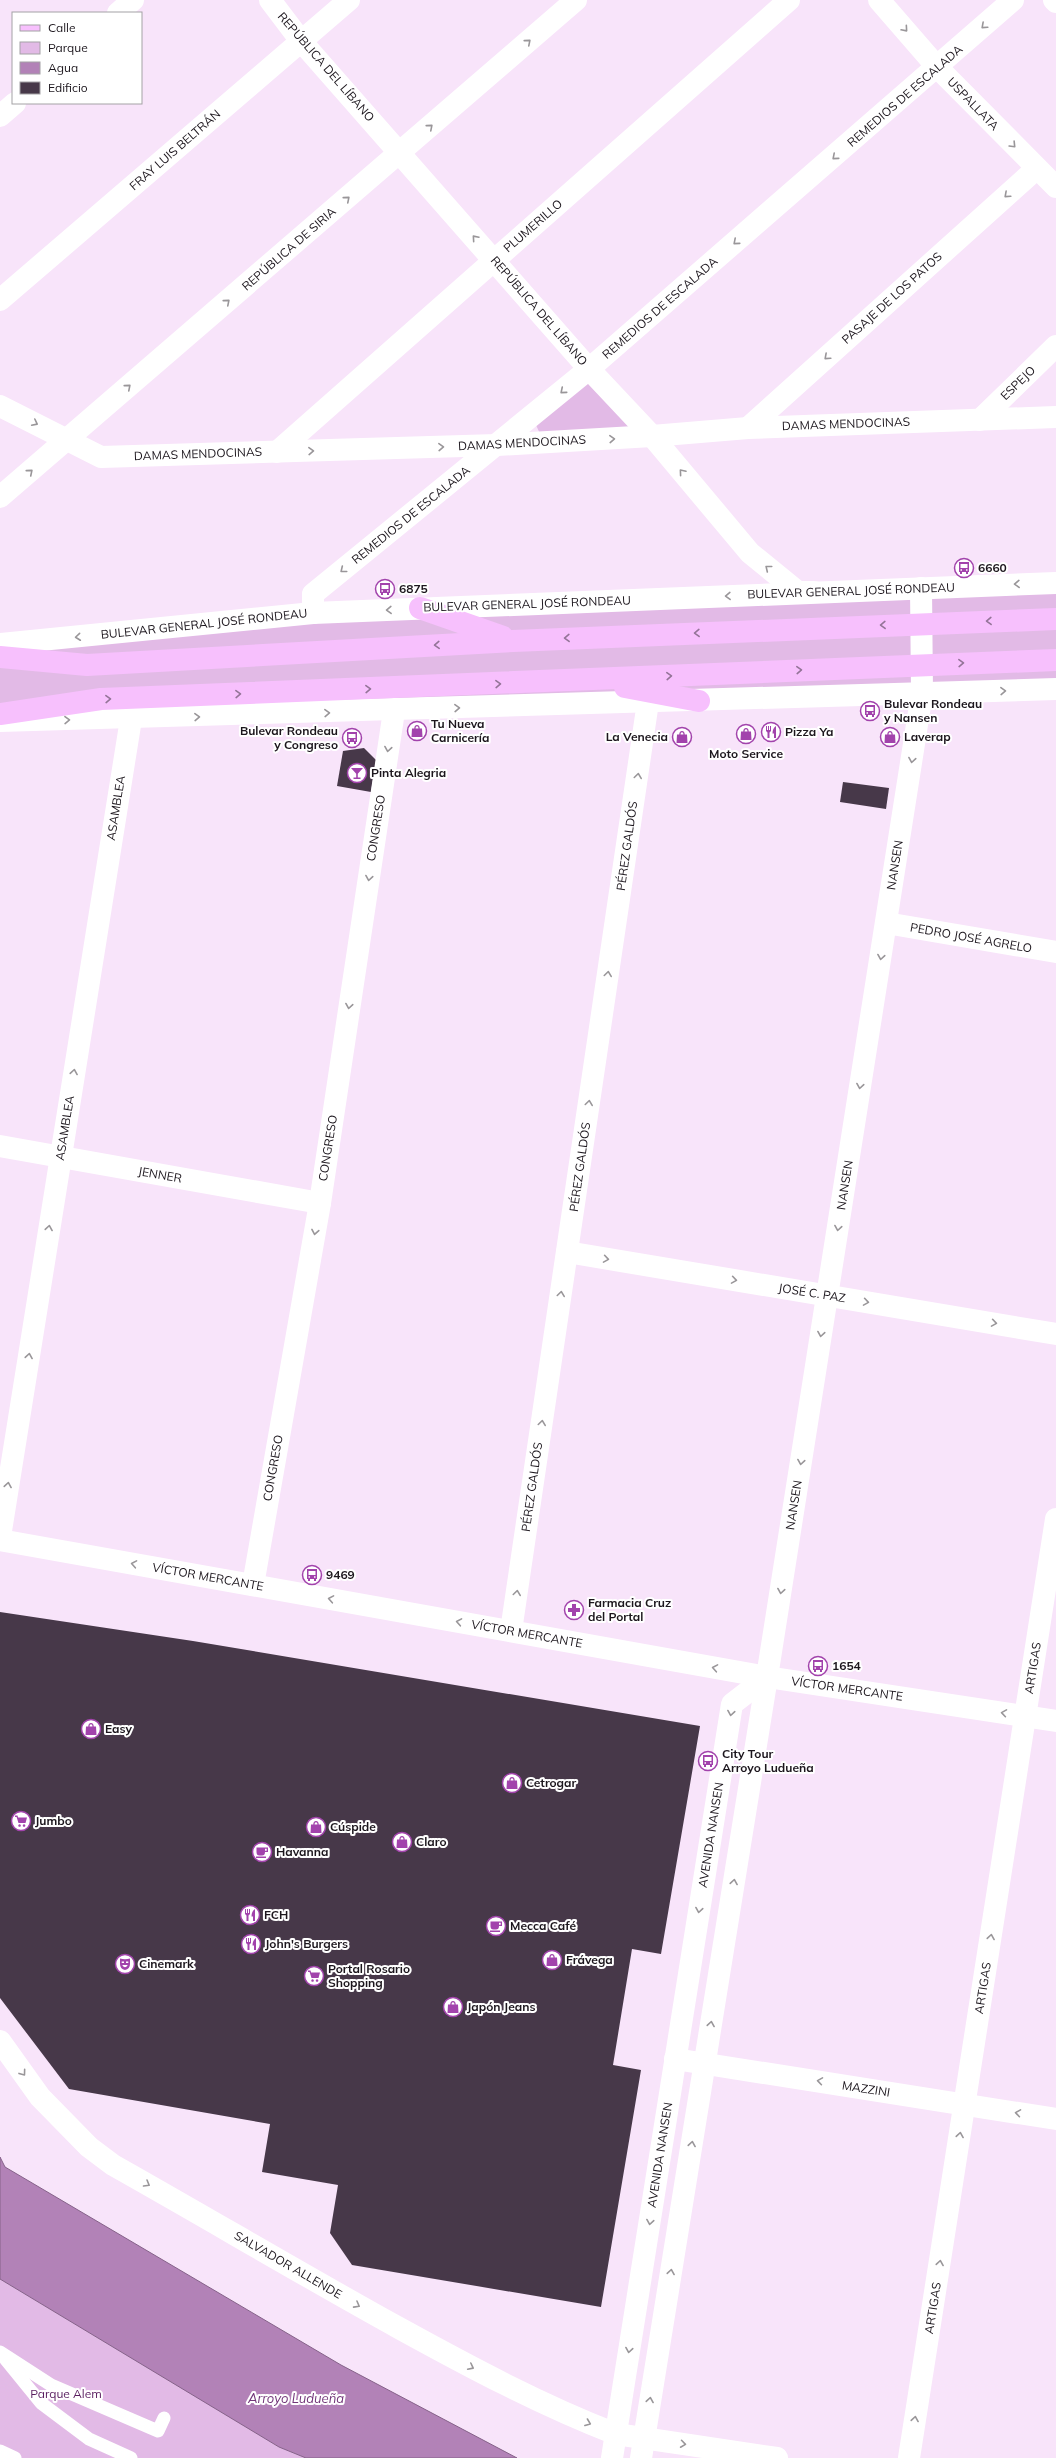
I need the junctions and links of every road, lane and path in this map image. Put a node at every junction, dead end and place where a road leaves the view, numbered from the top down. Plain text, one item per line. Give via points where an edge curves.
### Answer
1 (133, 0) edge
2 (270, 0) edge
3 (349, 0) edge
4 (576, 0) edge
5 (789, 0) edge
6 (879, 0) edge
7 (1014, 0) edge
8 (1054, 0) edge
9 (1056, 2) edge
10 (119, 12) edge
11 (301, 41) junction
12 (938, 68) junction
13 (14, 104) edge
14 (0, 116) edge
15 (400, 153) junction
16 (1036, 169) junction
17 (1056, 187) edge
18 (494, 260) junction
19 (0, 300) edge
20 (1056, 346) edge
21 (589, 369) junction
22 (0, 406) edge
23 (1056, 417) edge
24 (980, 420) junction
25 (748, 428) junction
26 (652, 436) junction
27 (67, 440) junction
28 (497, 445) junction
29 (277, 452) junction
30 (0, 497) edge
31 (1056, 583) edge
32 (921, 588) junction
33 (827, 592) junction
34 (420, 608) junction
35 (313, 613) junction
36 (1056, 619) edge
37 (922, 623) junction
38 (513, 641) junction
39 (0, 644) edge
40 (0, 657) edge
41 (1056, 660) edge
42 (922, 664) junction
43 (588, 680) junction
44 (1056, 689) edge
45 (922, 694) junction
46 (699, 701) junction
47 (648, 702) junction
48 (394, 710) junction
49 (0, 714) edge
50 (131, 719) junction
51 (0, 721) edge
52 (886, 923) junction
53 (1056, 952) edge
54 (0, 1146) edge
55 (61, 1157) junction
56 (320, 1203) junction
57 (567, 1252) junction
58 (827, 1296) junction
59 (1056, 1334) edge
60 (1056, 1519) edge
61 (0, 1538) edge
62 (253, 1585) junction
63 (511, 1631) junction
64 (767, 1677) junction
65 (1025, 1716) junction
66 (1056, 1721) edge
67 (0, 2041) edge
68 (675, 2059) junction
69 (705, 2062) junction
70 (964, 2105) junction
71 (1056, 2120) edge
72 (0, 2352) edge
73 (164, 2418) dead end
74 (616, 2434) junction
75 (643, 2448) edge
76 (0, 2451) edge
77 (15, 2458) edge
78 (131, 2458) edge
79 (612, 2458) edge
80 (777, 2458) edge
81 (909, 2458) edge

1 - 10 street
2 - 11 street, REPÚBLICA DEL LÍBANO
3 - 11 street, FRAY LUIS BELTRÁN
15 -> 4 street, REPÚBLICA DE SIRIA
5 - 18 street, PLUMERILLO
6 -> 12 street, USPALLATA
7 -> 12 street, REMEDIOS DE ESCALADA
8 - 9 street
11 - 15 street, REPÚBLICA DEL LÍBANO
11 - 19 street, FRAY LUIS BELTRÁN
12 -> 16 street, USPALLATA
12 -> 21 street, REMEDIOS DE ESCALADA
13 - 14 street
18 -> 15 street, REPÚBLICA DEL LÍBANO
27 -> 15 street, REPÚBLICA DE SIRIA
16 - 17 street, USPALLATA
16 -> 25 street, PASAJE DE LOS PATOS
18 - 21 street, REPÚBLICA DEL LÍBANO
18 - 29 street, PLUMERILLO
20 - 24 street, ESPEJO
21 - 26 street, REPÚBLICA DEL LÍBANO
21 -> 28 street, REMEDIOS DE ESCALADA
22 -> 27 street, DAMAS MENDOCINAS
23 - 24 street, DAMAS MENDOCINAS
24 - 25 street, DAMAS MENDOCINAS
25 - 26 street, DAMAS MENDOCINAS
28 -> 26 street, DAMAS MENDOCINAS
33 -> 26 street, REPÚBLICA DEL LÍBANO via 798,592 750,554
27 - 29 street, DAMAS MENDOCINAS via 101,457
30 -> 27 street, REPÚBLICA DE SIRIA
29 -> 28 street, DAMAS MENDOCINAS
28 -> 35 street, REMEDIOS DE ESCALADA via 314,594
31 -> 32 street, BULEVAR GENERAL JOSÉ RONDEAU
32 - 33 street, BULEVAR GENERAL JOSÉ RONDEAU
32 - 37 street
33 -> 34 street, BULEVAR GENERAL JOSÉ RONDEAU
34 -> 35 street, BULEVAR GENERAL JOSÉ RONDEAU
34 - 38 main road
35 -> 39 street, BULEVAR GENERAL JOSÉ RONDEAU
36 -> 37 main road
37 -> 38 main road
37 - 42 street
38 -> 40 main road via 86,665
42 -> 41 main road
43 -> 42 main road
42 - 45 street
43 - 46 main road
49 -> 43 main road via 101,700
45 -> 44 street
45 - 46 street
45 -> 52 street, NANSEN
46 - 47 street
48 -> 47 street
57 -> 47 street, PÉREZ GALDÓS
50 -> 48 street
48 -> 56 street, CONGRESO
51 -> 50 street
55 -> 50 street, ASAMBLEA
52 - 53 street, PEDRO JOSÉ AGRELO
52 -> 58 street, NANSEN
54 - 55 street, JENNER
55 - 56 street, JENNER
61 -> 55 street, ASAMBLEA
56 -> 62 street, CONGRESO
57 -> 58 street, JOSÉ C. PAZ
63 -> 57 street, PÉREZ GALDÓS
58 -> 59 street, JOSÉ C. PAZ
58 -> 64 street, NANSEN
60 - 65 street, ARTIGAS
62 -> 61 street, VÍCTOR MERCANTE
63 -> 62 street, VÍCTOR MERCANTE
64 -> 63 street, VÍCTOR MERCANTE
65 -> 64 street, VÍCTOR MERCANTE
64 -> 68 street, AVENIDA NANSEN via 732,1704
69 -> 64 street
65 - 66 street, VÍCTOR MERCANTE
70 -> 65 street, ARTIGAS
67 -> 74 street, SALVADOR ALLENDE via 40,2097 89,2146 113,2165 282,2264 448,2355 558,2411
68 - 69 street, MAZZINI
68 -> 74 street, AVENIDA NANSEN
70 -> 69 street, MAZZINI
75 -> 69 street
71 -> 70 street, MAZZINI
81 -> 70 street, ARTIGAS
72 - 73 lane via 52,2385 158,2431
72 - 78 lane via 41,2403 89,2439
74 - 75 street, SALVADOR ALLENDE
74 - 79 street, AVENIDA NANSEN
75 -> 80 street, SALVADOR ALLENDE
76 - 77 lane

